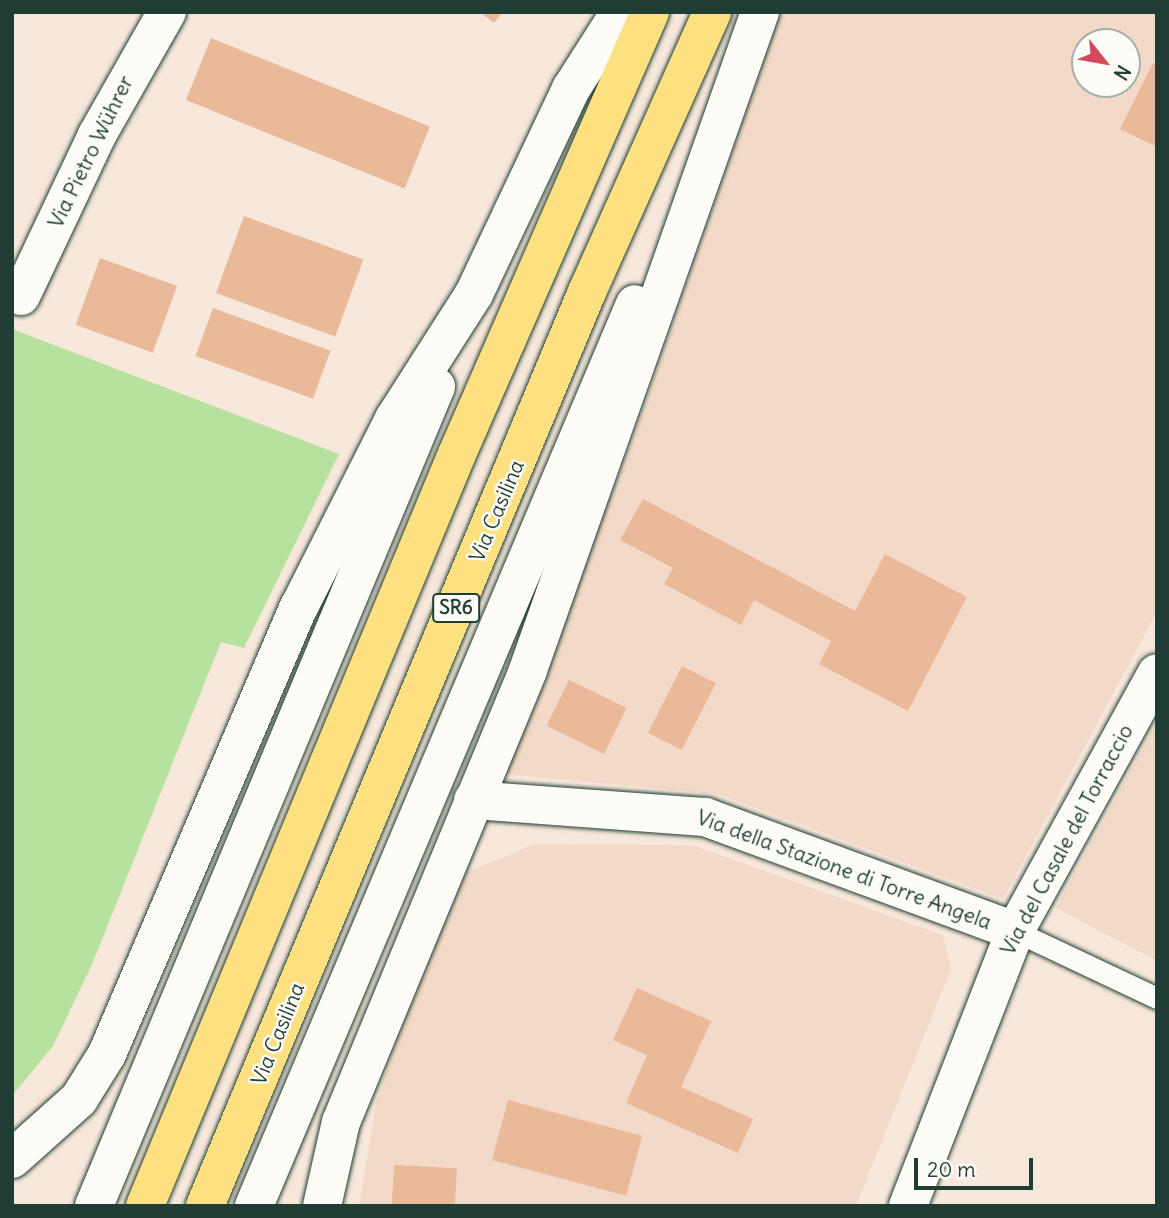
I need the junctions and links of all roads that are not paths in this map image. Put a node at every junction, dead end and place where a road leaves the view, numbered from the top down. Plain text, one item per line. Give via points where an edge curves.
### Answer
1 (167, 12) edge
2 (620, 12) edge
3 (650, 12) edge
4 (712, 12) edge
5 (760, 12) edge
6 (716, 127) junction
7 (474, 294) junction
8 (21, 296) dead end
9 (1157, 673) edge
10 (473, 800) junction
11 (1015, 931) junction
12 (1157, 999) edge
13 (12, 1159) edge
14 (94, 1206) edge
15 (145, 1206) edge
16 (205, 1206) edge
17 (254, 1206) edge
18 (322, 1206) edge
19 (908, 1206) edge

1 - 8 main road, Via Pietro Wührer via 97,135
2 - 7 main road via 571,89
3 - 15 main road, SR6 via 590,141
4 - 16 main road, Via Casilina / SR6 via 587,292
5 - 6 main road
6 - 10 main road via 604,465
6 - 17 main road, Via Casilina via 588,408
7 - 13 main road via 394,419 284,638 95,1077 47,1132
7 - 14 main road
9 - 11 main road, Via del Casale del Torraccio
10 - 11 main road, Via della Stazione di Torre Angela via 705,817
10 - 18 main road via 354,1088
11 - 12 lane, Via della Stazione di Torre Angela
11 - 19 main road, Via del Casale del Torraccio

